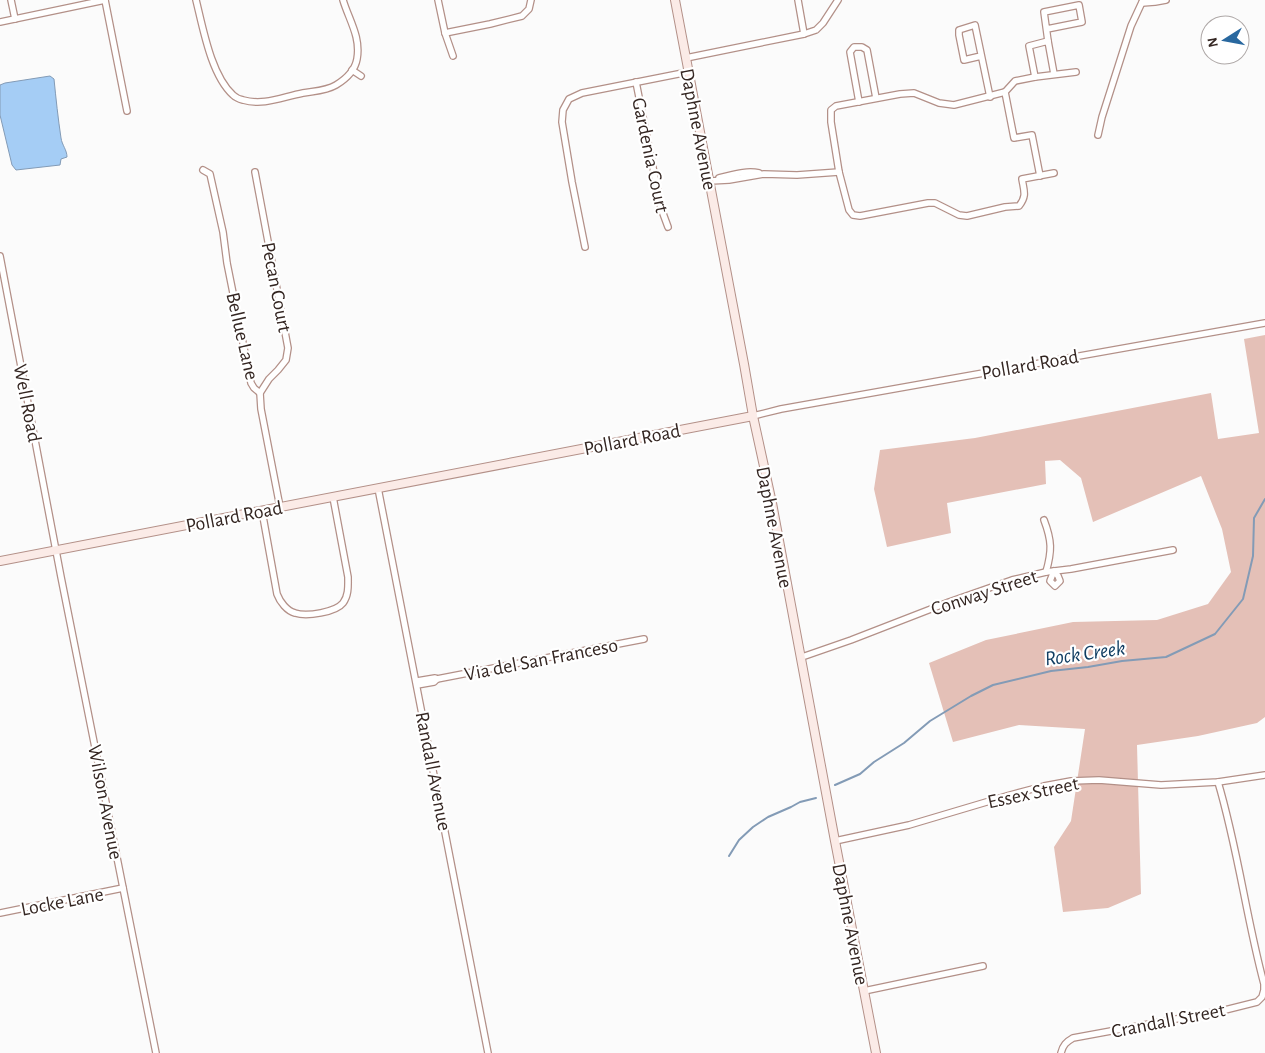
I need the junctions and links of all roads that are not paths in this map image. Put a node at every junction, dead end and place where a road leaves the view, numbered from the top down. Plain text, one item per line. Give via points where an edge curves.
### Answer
1 (11, 0) edge
2 (105, 0) edge
3 (196, 0) edge
4 (343, 0) edge
5 (438, 0) edge
6 (531, 0) edge
7 (675, 0) edge
8 (798, 0) edge
9 (838, 0) edge
10 (1166, 0) edge
11 (1142, 1) edge
12 (15, 19) junction
13 (0, 22) edge
14 (1047, 30) junction
15 (445, 33) junction
16 (804, 34) junction
17 (1048, 41) junction
18 (454, 56) dead end
19 (981, 56) junction
20 (686, 58) junction
21 (352, 70) junction
22 (688, 72) junction
23 (1076, 72) dead end
24 (1054, 74) junction
25 (360, 76) dead end
26 (1035, 77) junction
27 (636, 82) junction
28 (1006, 92) junction
29 (990, 97) junction
30 (876, 98) junction
31 (859, 102) junction
32 (127, 111) dead end
33 (1098, 135) dead end
34 (204, 170) dead end
35 (255, 172) dead end
36 (838, 172) junction
37 (1054, 173) dead end
38 (1040, 176) junction
39 (710, 180) junction
40 (668, 227) dead end
41 (585, 247) dead end
42 (0, 256) edge
43 (1265, 323) edge
44 (260, 393) junction
45 (753, 416) junction
46 (378, 488) junction
47 (332, 497) junction
48 (280, 507) junction
49 (262, 510) junction
50 (1044, 520) dead end
51 (57, 550) junction
52 (1173, 550) dead end
53 (0, 561) edge
54 (1046, 572) junction
55 (644, 639) dead end
56 (802, 657) junction
57 (417, 683) junction
58 (1265, 775) edge
59 (1218, 782) junction
60 (835, 841) junction
61 (123, 888) junction
62 (0, 913) edge
63 (983, 966) dead end
64 (1264, 990) edge
65 (864, 991) junction
66 (156, 1053) edge
67 (488, 1053) edge
68 (876, 1053) edge
69 (1061, 1053) edge

1 - 12 street
2 - 12 street
2 - 32 street
3 - 21 street via 217,73 234,97 264,103 276,101 334,86
4 - 21 street via 358,46
5 - 15 street
6 - 15 street via 522,16
7 - 20 street, Daphne Avenue
8 - 16 street
9 - 16 street via 816,30
10 - 11 street
11 - 33 street via 1131,26
12 - 13 street
14 - 14 street via 1044,12 1079,5 1082,22
14 - 17 street
15 - 18 street
16 - 20 street
17 - 24 street
17 - 26 street via 1029,46
19 - 19 street via 975,25 959,30 964,60
19 - 29 street
20 - 22 street, Daphne Avenue
21 - 25 street
22 - 27 street
22 - 39 street, Daphne Avenue
23 - 24 street
24 - 26 street
26 - 28 street via 1015,81
27 - 40 street, Gardenia Court via 661,208
27 - 41 street via 582,92 569,99 563,110 562,122
28 - 29 street
28 - 38 street via 1014,138 1032,135
29 - 30 street via 954,105 914,93
30 - 31 street
30 - 31 street via 867,50 862,46 854,47 850,52
31 - 36 street via 831,110
34 - 44 street, Bellue Lane via 210,174 223,232 250,383
35 - 44 street, Pecan Court via 288,348 286,360
36 - 38 street via 849,210 860,216 928,203 967,216 1019,206 1025,194 1022,180
36 - 39 street via 764,174
37 - 38 street
39 - 45 street, Daphne Avenue
42 - 51 street, Well Road
43 - 45 street, Pollard Road
44 - 48 street, Bellue Lane
45 - 46 street, Pollard Road
45 - 56 street, Daphne Avenue
46 - 47 street, Pollard Road
46 - 57 street, Randall Avenue
47 - 48 street, Pollard Road
47 - 49 street via 349,588 336,609 322,612 294,613 280,600
48 - 49 street, Pollard Road
49 - 51 street, Pollard Road
50 - 54 street via 1050,544
51 - 53 street, Pollard Road
51 - 61 street, Wilson Avenue
52 - 54 street, Conway Street
54 - 56 street, Conway Street via 1012,580
55 - 57 street, Via del San Franceso
56 - 60 street, Daphne Avenue
57 - 67 street, Randall Avenue
58 - 59 street, Essex Street
59 - 60 street, Essex Street via 1161,785 1071,781 909,825
59 - 64 street
60 - 65 street, Daphne Avenue
61 - 62 street, Locke Lane
61 - 66 street, Wilson Avenue
63 - 65 street
64 - 69 street, Crandall Street via 1257,1002 1072,1038 1066,1041
65 - 68 street, Daphne Avenue

